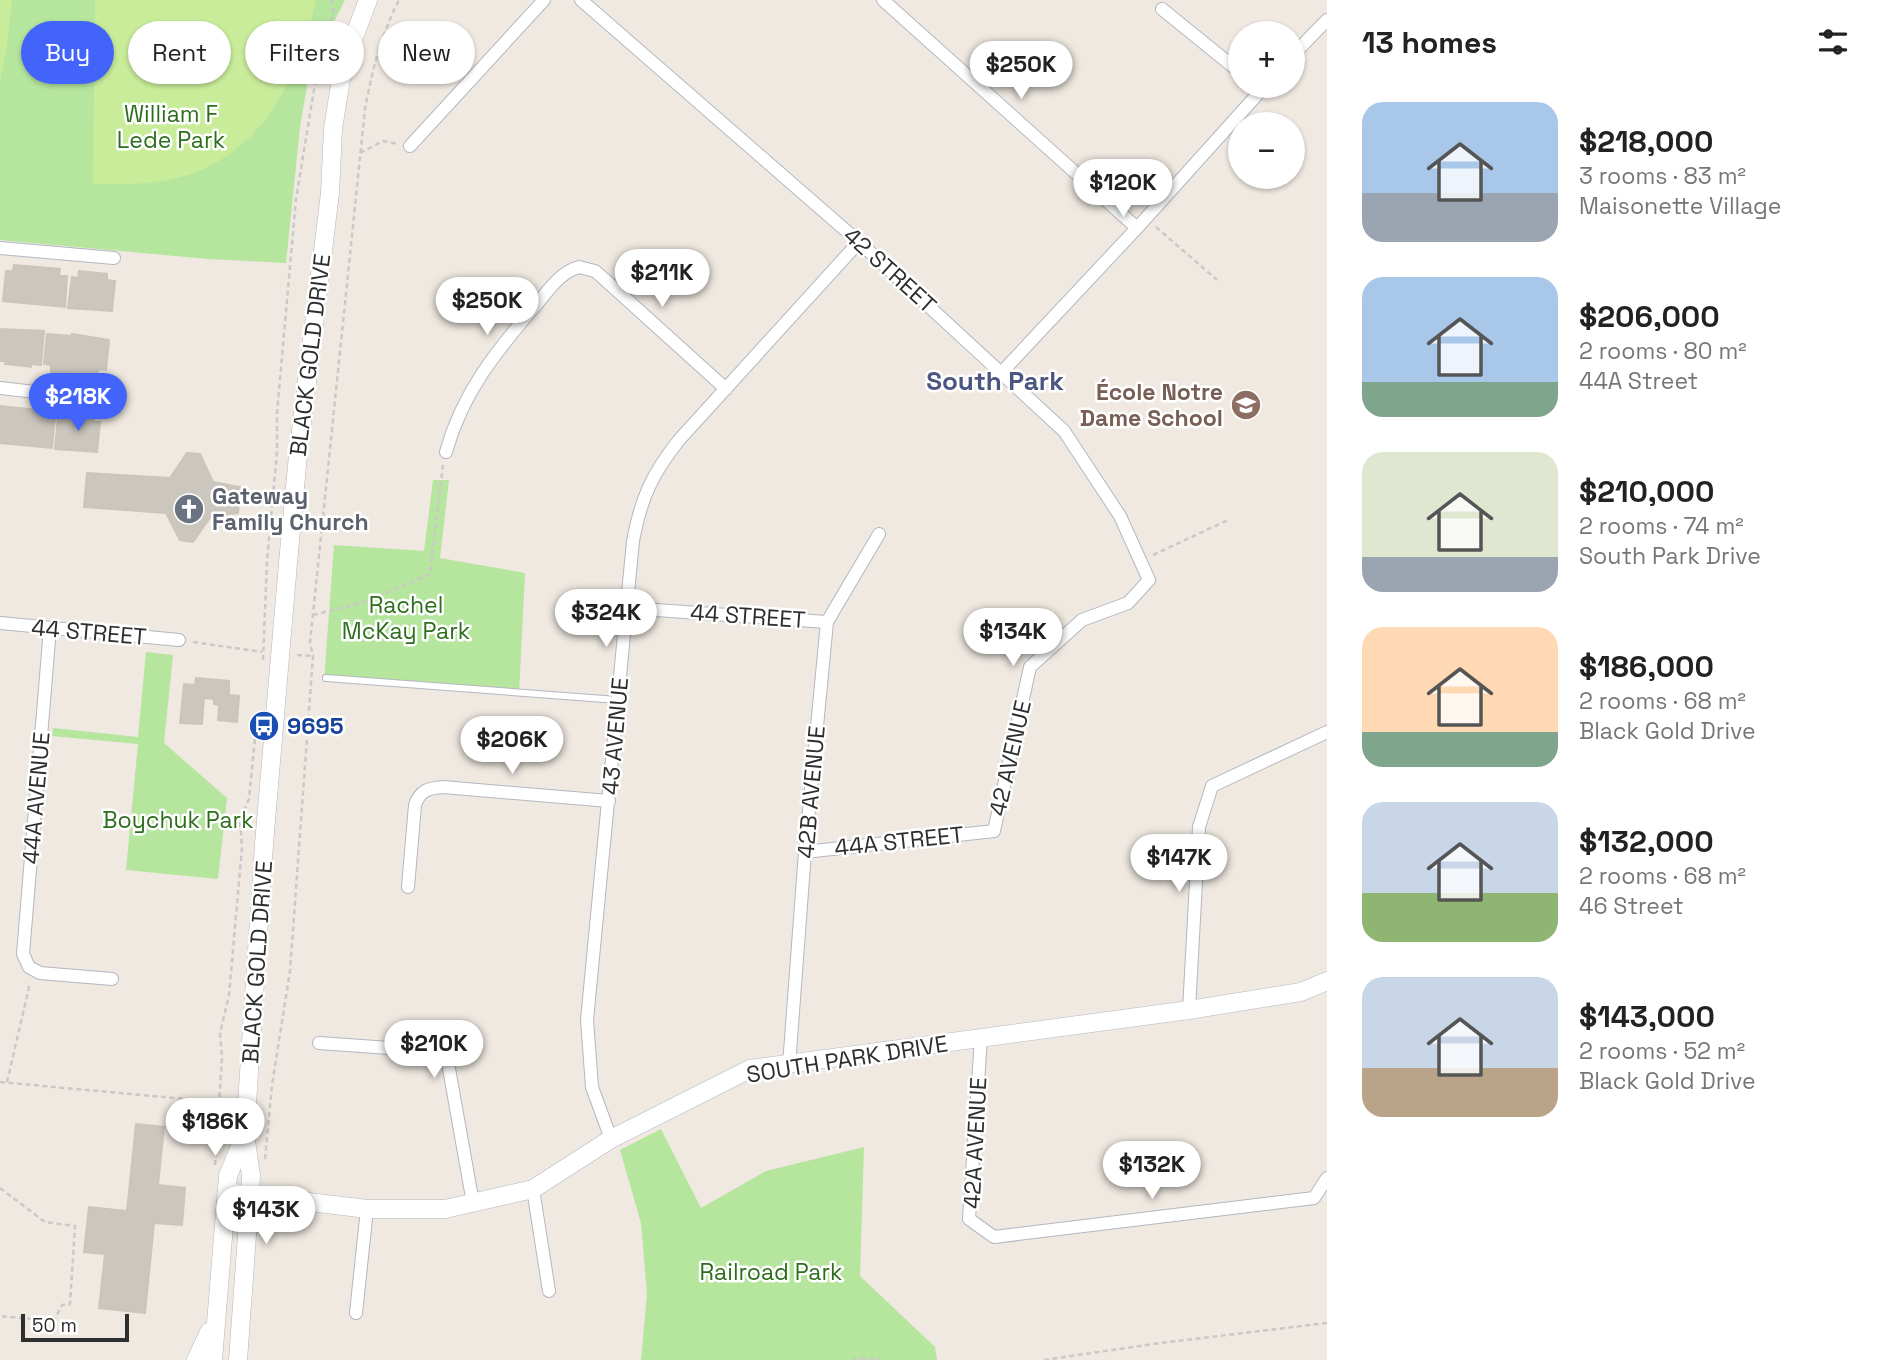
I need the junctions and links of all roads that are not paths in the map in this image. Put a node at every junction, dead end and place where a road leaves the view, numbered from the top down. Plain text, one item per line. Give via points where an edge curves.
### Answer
1 (368, 0) edge
2 (544, 0) edge
3 (581, 0) edge
4 (883, 0) edge
5 (1162, 9) dead end
6 (1327, 20) edge
7 (1305, 43) edge
8 (1228, 62) edge
9 (1251, 98) edge
10 (410, 146) road end
11 (1141, 223) junction
12 (859, 242) junction
13 (0, 248) edge
14 (114, 258) dead end
15 (1002, 372) junction
16 (0, 388) edge
17 (726, 388) junction
18 (88, 398) dead end
19 (446, 452) road end
20 (879, 534) dead end
21 (1149, 580) joint
22 (627, 608) junction
23 (827, 622) junction
24 (0, 623) edge
25 (50, 628) junction
26 (179, 640) road end
27 (326, 678) dead end
28 (618, 700) junction
29 (1327, 732) edge
30 (609, 801) junction
31 (994, 831) joint
32 (805, 852) junction
33 (408, 887) dead end
34 (112, 979) dead end
35 (1327, 981) edge
36 (1189, 1010) junction
37 (981, 1038) junction
38 (319, 1043) dead end
39 (789, 1065) junction
40 (245, 1134) junction
41 (611, 1139) junction
42 (1327, 1178) edge
43 (533, 1189) junction
44 (227, 1192) junction
45 (250, 1194) junction
46 (473, 1203) junction
47 (367, 1209) junction
48 (549, 1292) dead end
49 (217, 1306) junction
50 (356, 1313) dead end
51 (196, 1360) edge
52 (212, 1360) edge
53 (237, 1360) edge

1 - 40 main road, BLACK GOLD DRIVE via 343,66 332,129 330,193 298,455 264,844
2 - 10 street
3 - 12 street, 42 STREET
4 - 11 street
5 - 8 street
6 - 7 street
9 - 11 street
11 - 15 street
12 - 15 street, 42 STREET
12 - 17 street, 43 AVENUE
13 - 14 street
15 - 21 street, 42 STREET via 1064,431 1120,516
16 - 18 street
17 - 19 street via 602,276 579,267 560,277 484,367
17 - 22 street, 43 AVENUE via 668,454 646,491 633,541
20 - 23 street, 42B AVENUE
21 - 31 street, 42 AVENUE via 1128,603 1082,620 1030,667
22 - 23 street, 44 STREET
22 - 28 street, 43 AVENUE
23 - 32 street, 42B AVENUE
24 - 25 street, 44 STREET
25 - 26 street, 44 STREET
25 - 34 street, 44A AVENUE via 23,954 31,969
27 - 28 lane
28 - 30 street, 43 AVENUE
29 - 36 street via 1212,786 1199,827
30 - 33 street via 443,787 422,792 415,805
30 - 41 street, 43 AVENUE via 587,1020 592,1087
31 - 32 street, 44A STREET
32 - 39 street, 42B AVENUE
35 - 36 main road, SOUTH PARK DRIVE via 1301,992
36 - 37 main road, SOUTH PARK DRIVE
37 - 39 main road, SOUTH PARK DRIVE
37 - 42 street, 42A AVENUE via 969,1219 994,1237 1314,1198
38 - 46 street via 446,1052
39 - 41 main road, SOUTH PARK DRIVE via 750,1069
40 - 44 main road, BLACK GOLD DRIVE via 228,1176
40 - 45 main road, BLACK GOLD DRIVE
41 - 43 main road, SOUTH PARK DRIVE
43 - 46 main road, SOUTH PARK DRIVE
43 - 48 street
44 - 45 main road, SOUTH PARK DRIVE
44 - 49 main road, BLACK GOLD DRIVE
45 - 47 main road, SOUTH PARK DRIVE
45 - 53 main road, BLACK GOLD DRIVE
46 - 47 main road, SOUTH PARK DRIVE via 445,1209
47 - 50 street
49 - 51 main road
49 - 52 main road, BLACK GOLD DRIVE

